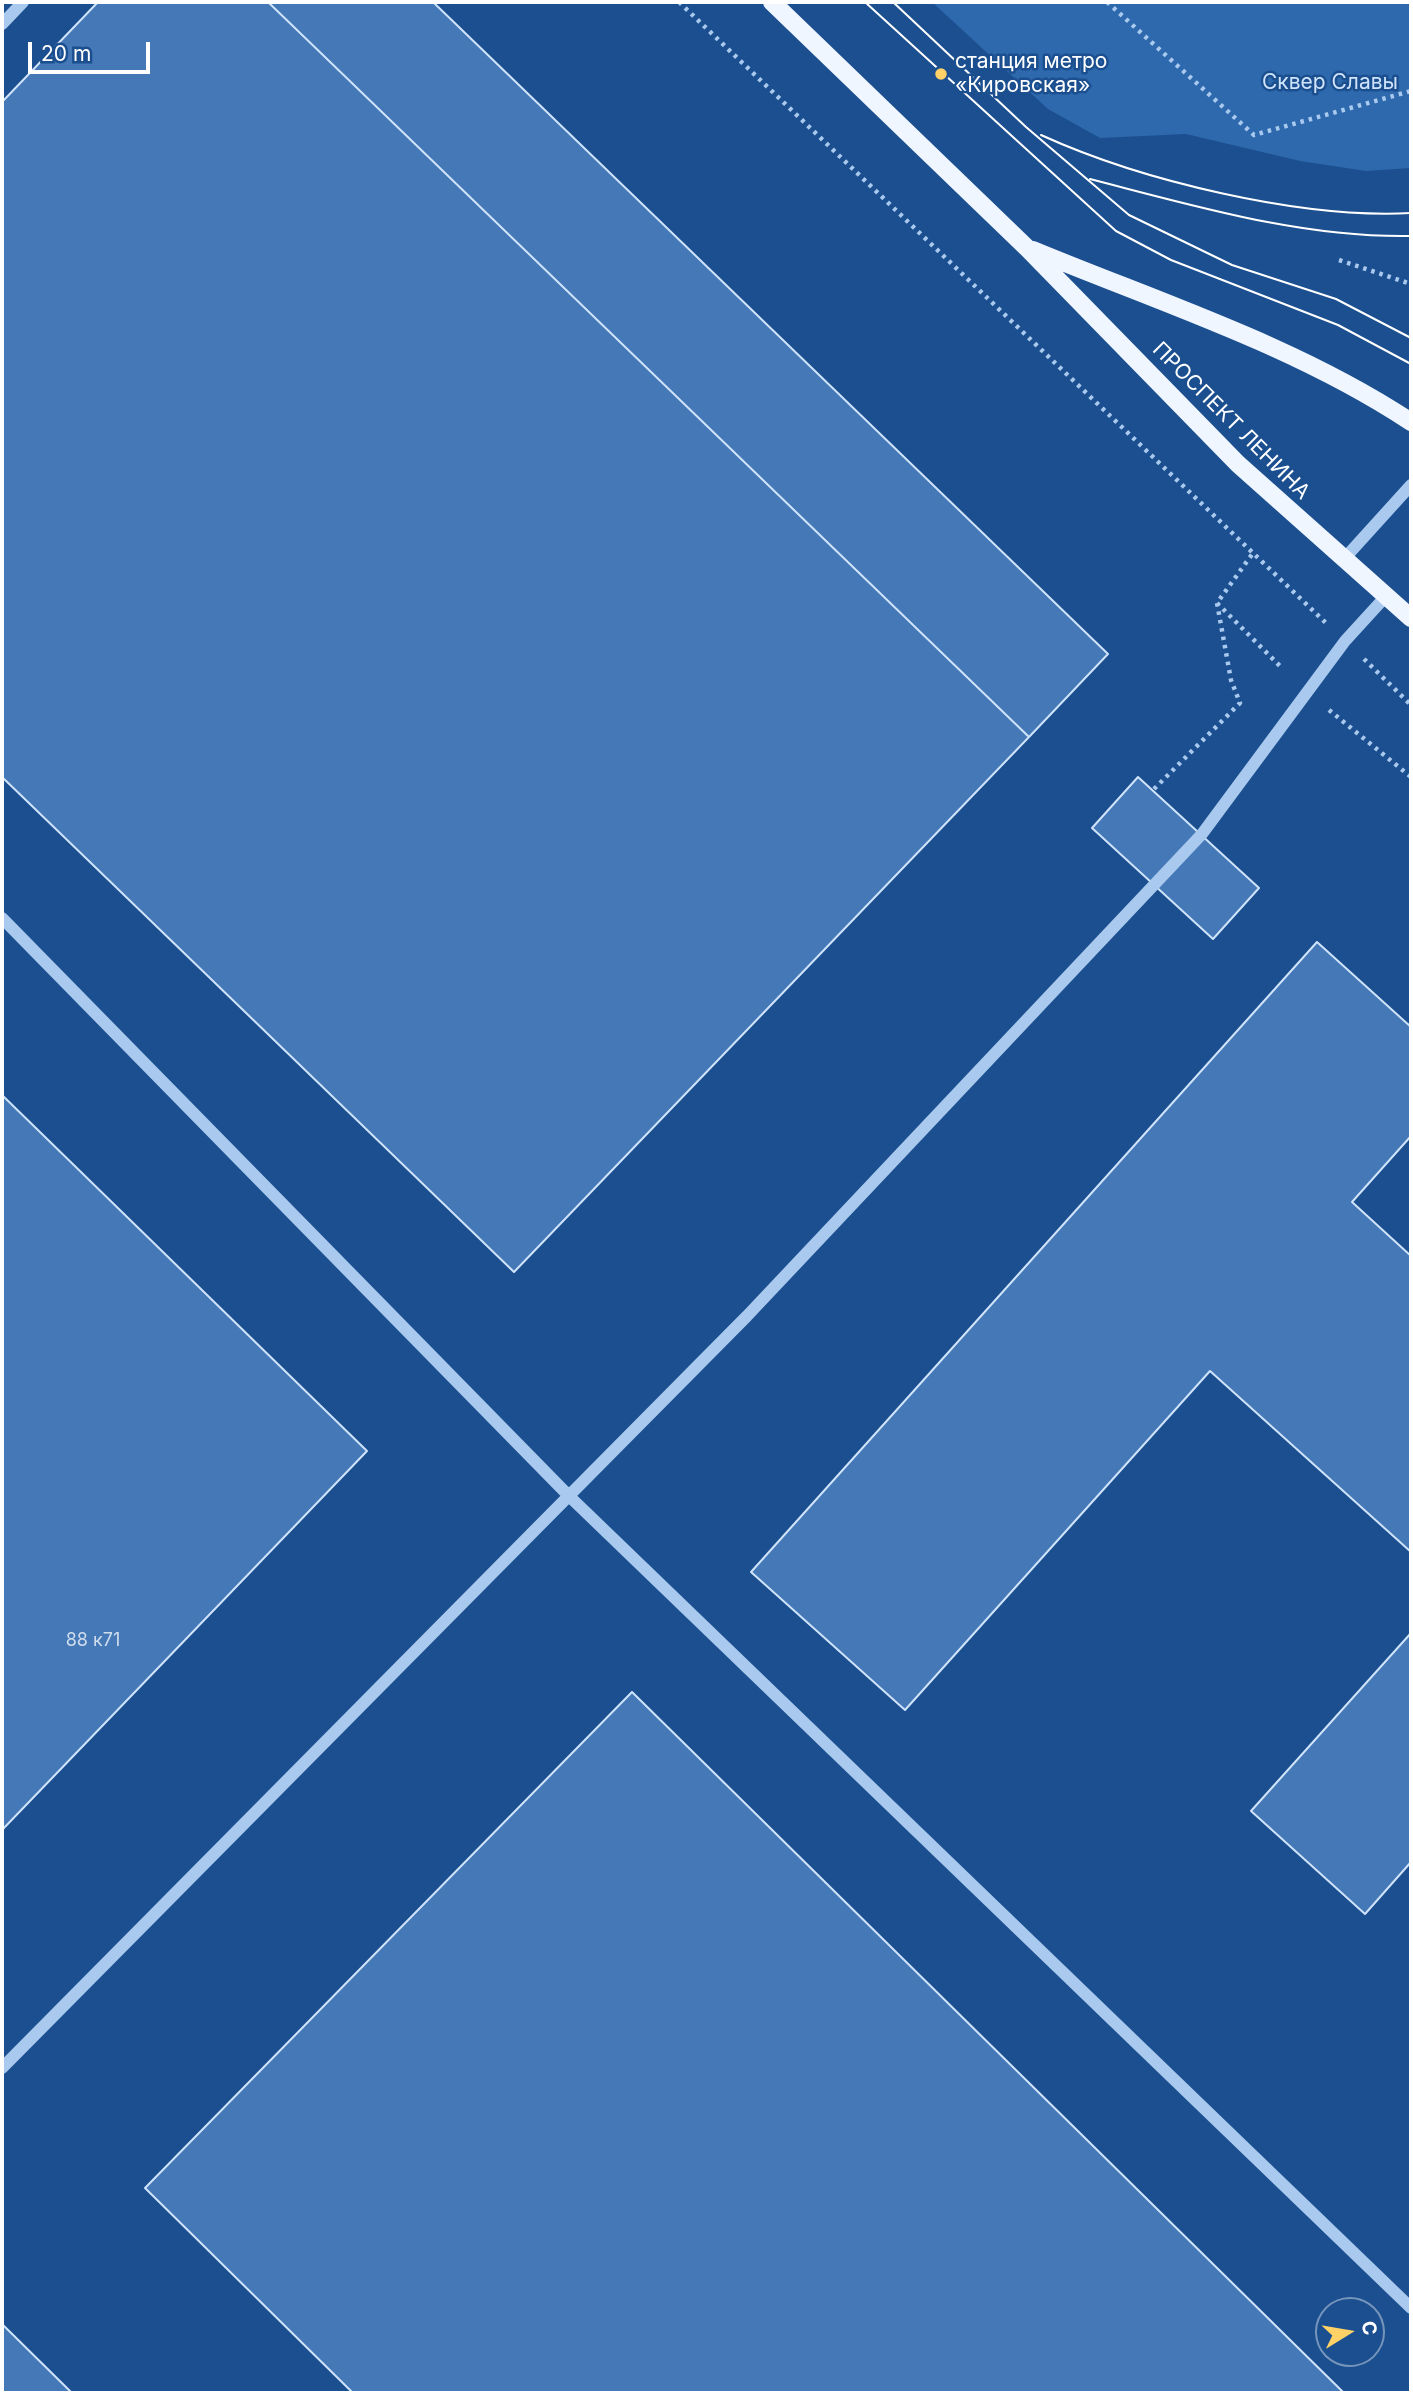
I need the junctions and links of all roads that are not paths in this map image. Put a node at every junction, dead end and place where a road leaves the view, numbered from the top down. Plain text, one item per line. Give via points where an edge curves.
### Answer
1 (23, 2) edge
2 (772, 2) edge
3 (2, 24) edge
4 (1027, 248) junction
5 (1411, 422) edge
6 (1411, 485) edge
7 (1344, 559) junction
8 (1387, 595) junction
9 (1411, 618) edge
10 (2, 918) edge
11 (569, 1496) junction
12 (2, 2068) edge
13 (1411, 2308) edge

1 - 3 street
2 - 4 main road, ПРОСПЕКТ ЛЕНИНА
4 - 5 main road, ПРОСПЕКТ ЛЕНИНА via 1311,364
4 - 7 main road, ПРОСПЕКТ ЛЕНИНА via 1238,464
6 - 7 street
7 - 8 main road, ПРОСПЕКТ ЛЕНИНА
8 - 9 main road, ПРОСПЕКТ ЛЕНИНА
8 - 11 street via 1345,641 1202,834 747,1316
10 - 11 street
11 - 12 street
11 - 13 street

